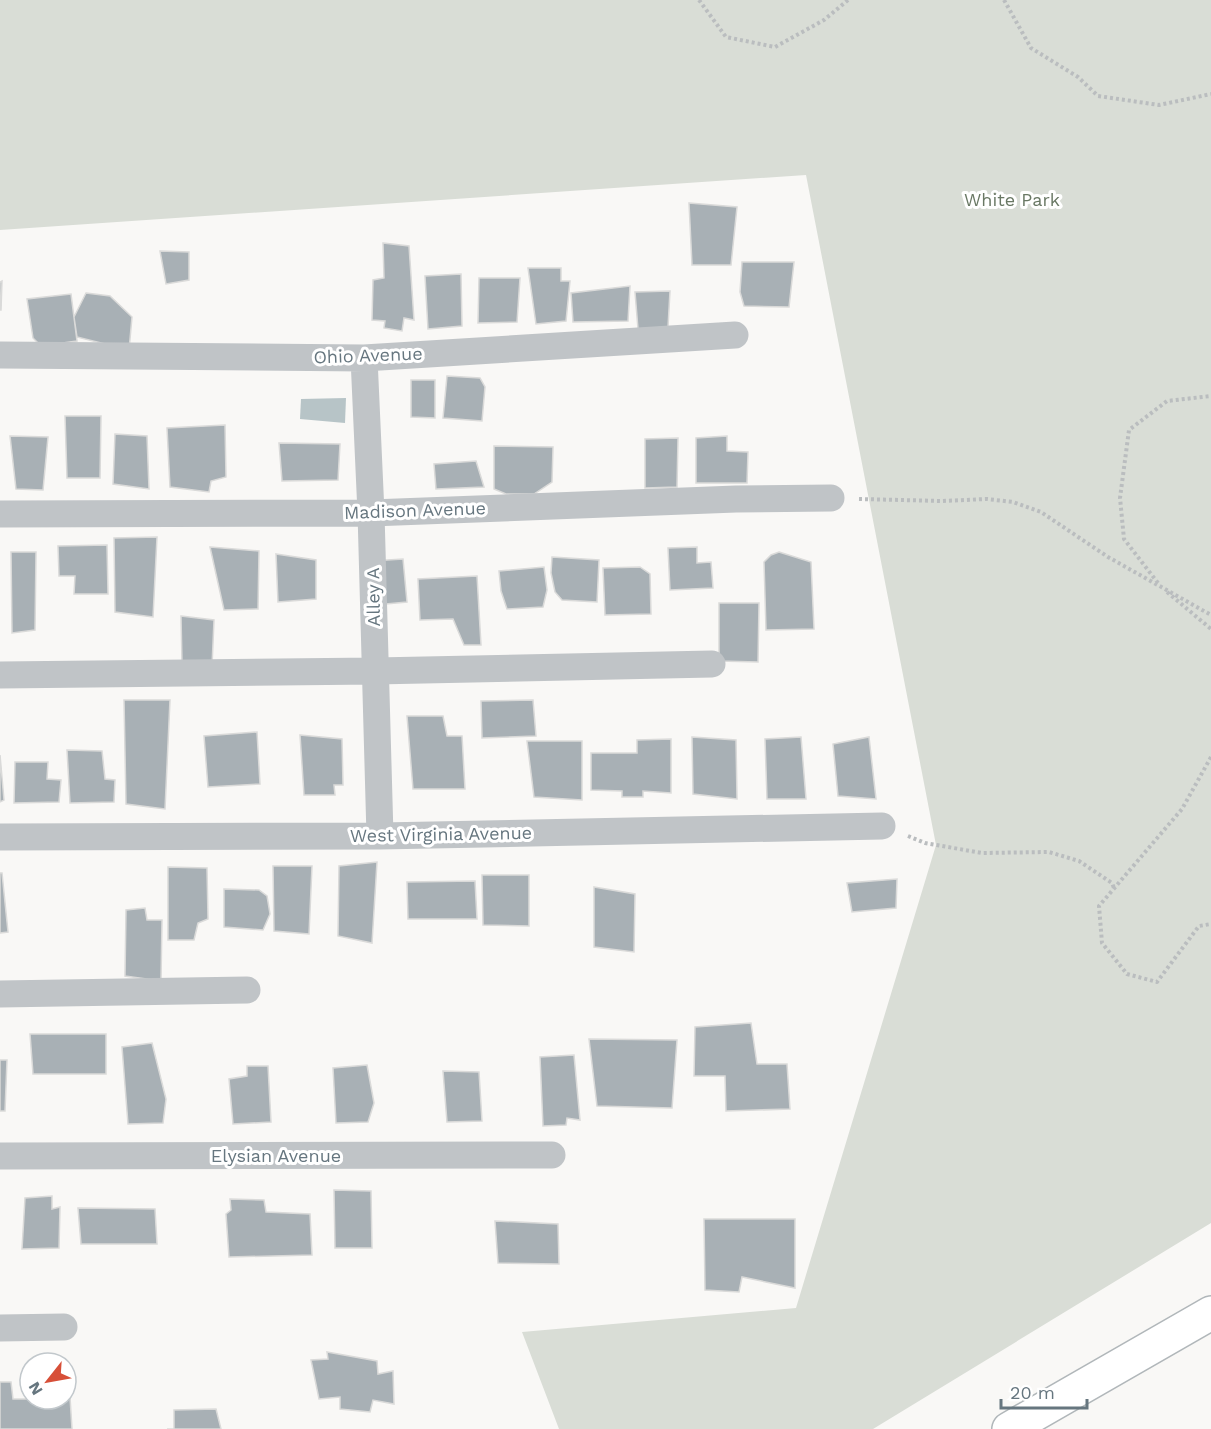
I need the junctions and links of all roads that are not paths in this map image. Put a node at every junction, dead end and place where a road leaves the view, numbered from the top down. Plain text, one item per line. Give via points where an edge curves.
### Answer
1 (735, 335) dead end
2 (0, 355) edge
3 (364, 358) junction
4 (831, 498) road end
5 (371, 513) junction
6 (0, 514) edge
7 (712, 664) dead end
8 (375, 672) junction
9 (0, 675) edge
10 (882, 826) road end
11 (380, 836) junction
12 (0, 837) edge
13 (247, 990) dead end
14 (0, 994) edge
15 (552, 1155) dead end
16 (0, 1156) edge
17 (1211, 1313) edge
18 (0, 1328) edge
19 (64, 1328) dead end
20 (1009, 1429) edge

1 - 3 street, Ohio Avenue
2 - 3 street, Ohio Avenue
3 - 5 street, Alley A
4 - 5 street, Madison Avenue
5 - 6 street, Madison Avenue
5 - 8 street, Alley A
7 - 8 street
8 - 9 street
8 - 11 street, Alley A
10 - 11 street, West Virginia Avenue
11 - 12 street, West Virginia Avenue
13 - 14 street
15 - 16 street, Elysian Avenue
17 - 20 main road
18 - 19 street

